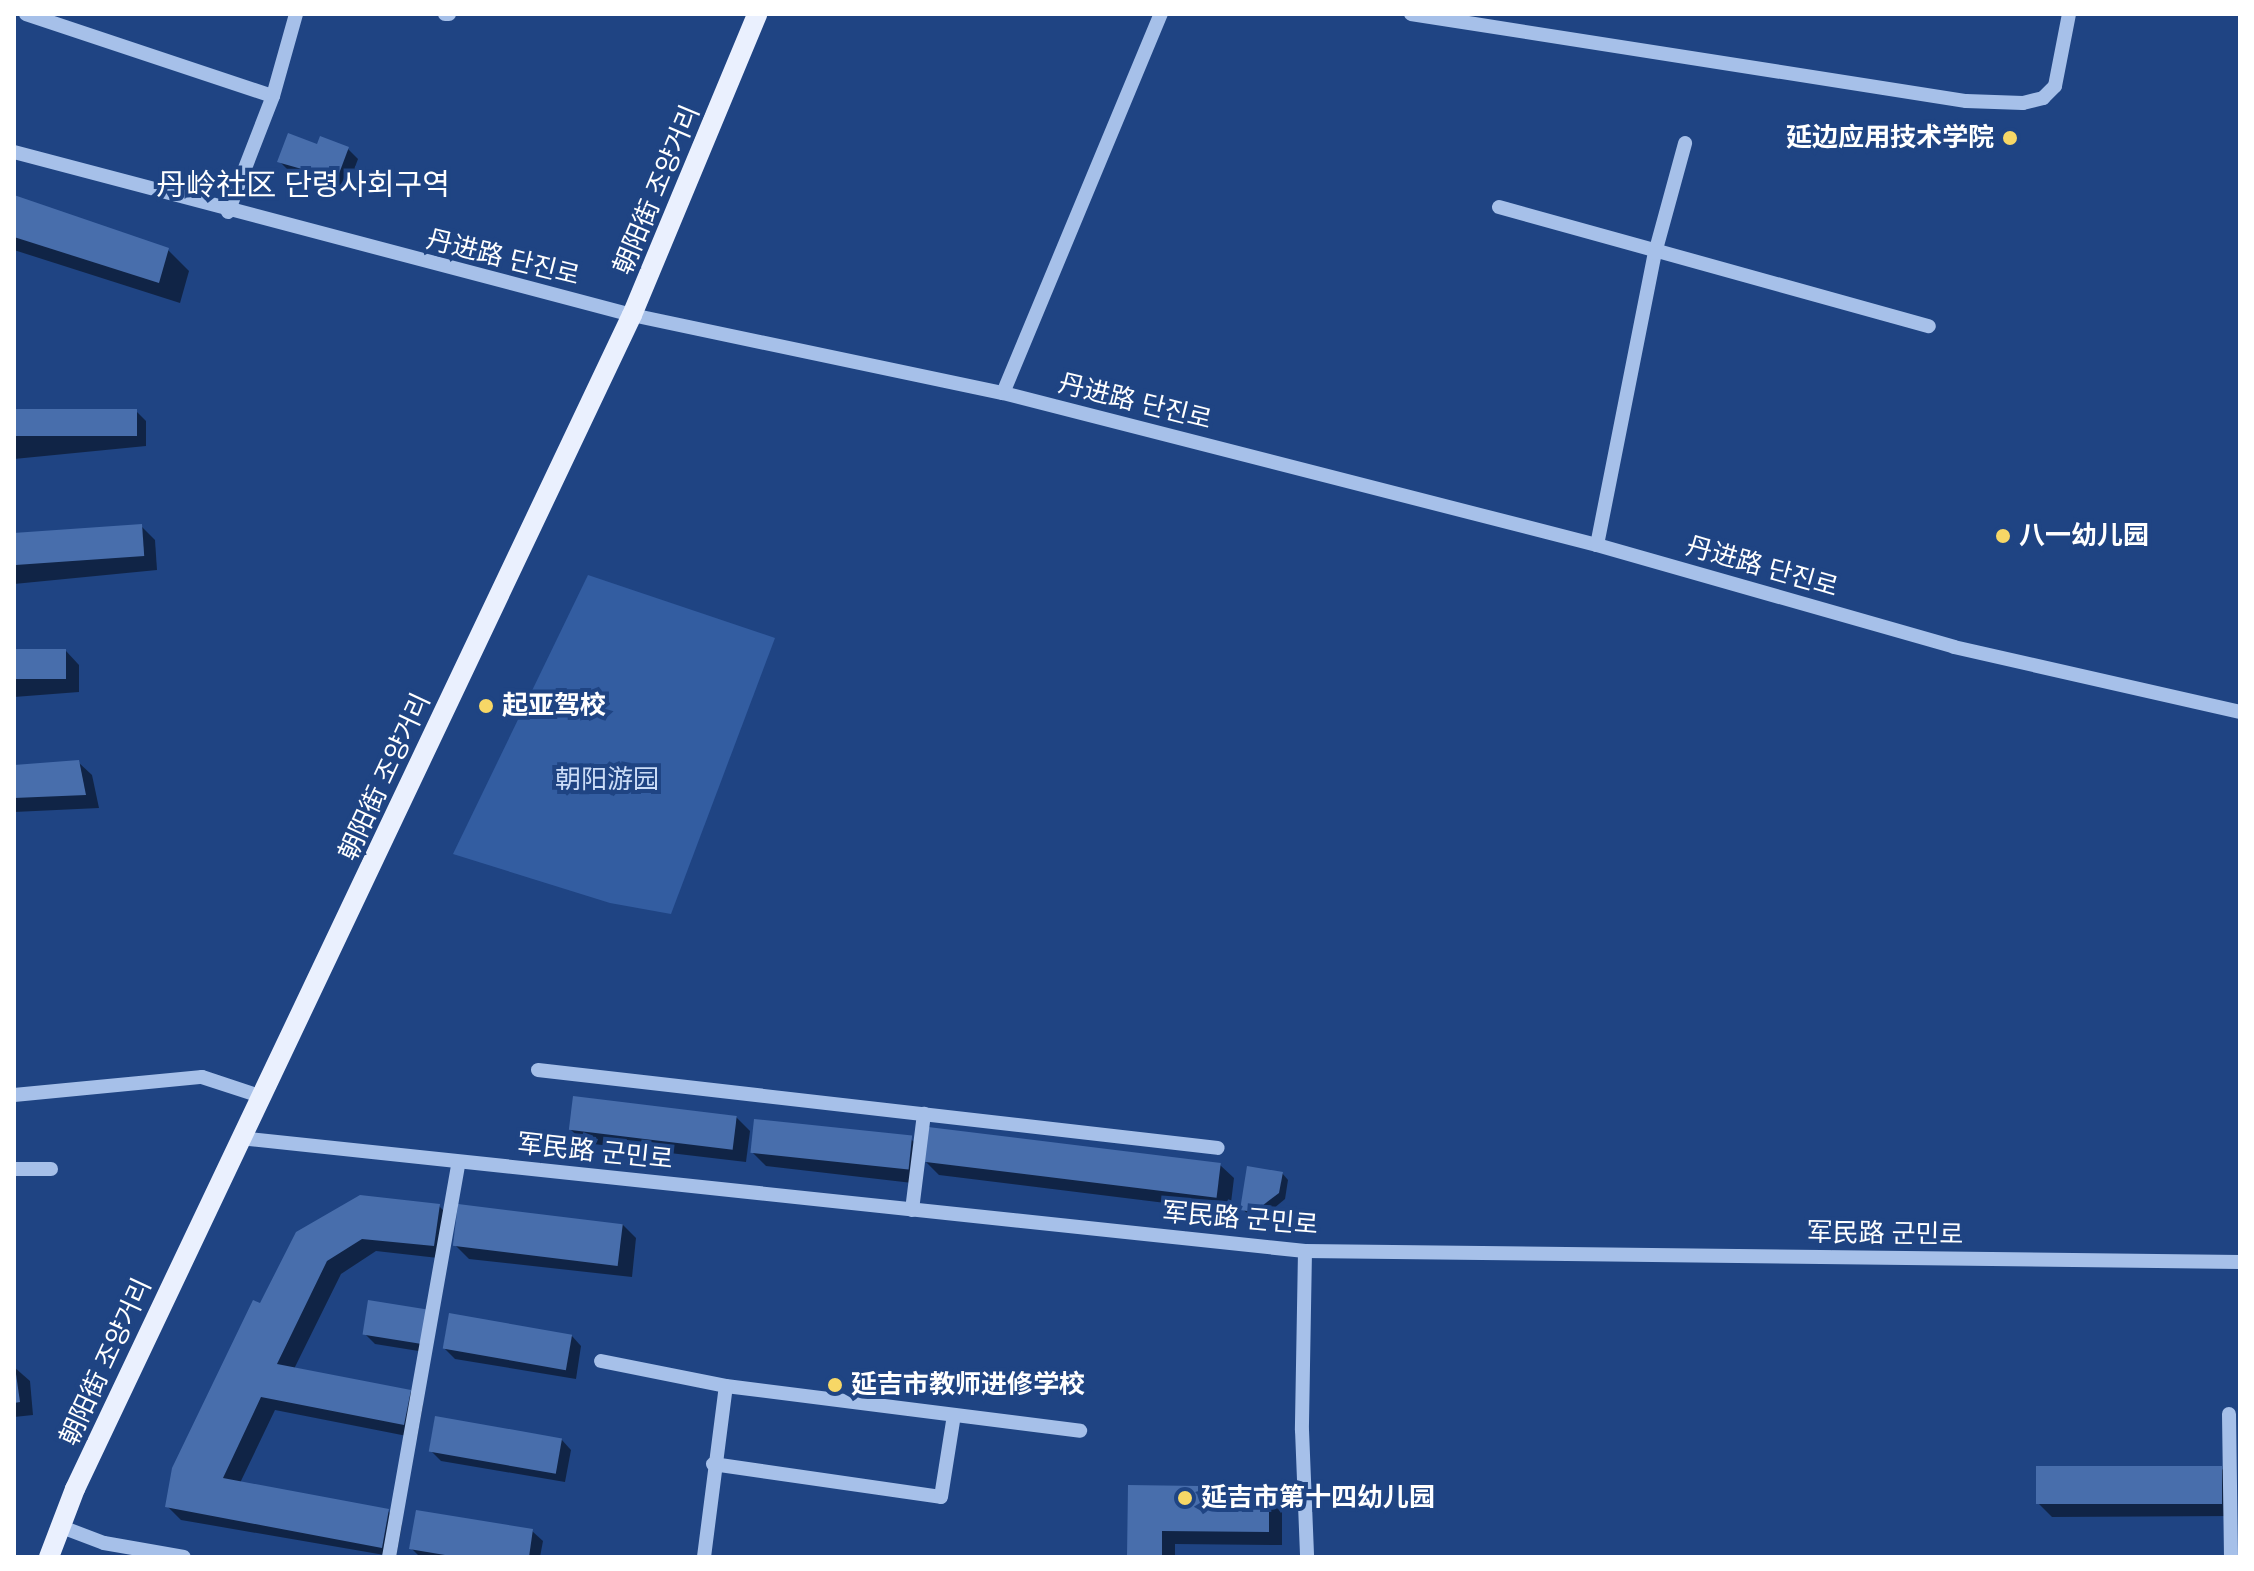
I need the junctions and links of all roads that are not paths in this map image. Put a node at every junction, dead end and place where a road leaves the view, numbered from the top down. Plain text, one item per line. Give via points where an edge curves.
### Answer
1 (26, 14) edge
2 (296, 14) edge
3 (757, 14) edge
4 (1161, 14) edge
5 (1411, 14) edge
6 (2069, 14) edge
7 (273, 96) junction
8 (1685, 143) dead end
9 (14, 152) edge
10 (1499, 207) dead end
11 (228, 212) junction
12 (1655, 253) junction
13 (632, 315) junction
14 (1929, 326) dead end
15 (1003, 393) junction
16 (1597, 545) junction
17 (2240, 712) edge
18 (538, 1070) dead end
19 (14, 1095) edge
20 (263, 1097) junction
21 (924, 1114) junction
22 (240, 1138) junction
23 (1218, 1148) dead end
24 (459, 1162) junction
25 (14, 1169) edge
26 (51, 1169) dead end
27 (912, 1210) junction
28 (1305, 1251) junction
29 (2240, 1262) edge
30 (601, 1361) dead end
31 (726, 1386) junction
32 (2229, 1414) dead end
33 (954, 1415) junction
34 (1080, 1431) dead end
35 (713, 1464) junction
36 (59, 1526) junction
37 (49, 1557) edge
38 (184, 1557) edge
39 (389, 1557) edge
40 (704, 1557) edge
41 (1307, 1557) edge
42 (2231, 1557) edge

1 - 7 street
2 - 7 street
3 - 13 main road, 朝阳街 조양거리
4 - 15 street
5 - 6 street via 1966,101 2023,103 2043,98 2055,86
7 - 11 street
8 - 12 street
9 - 11 street, 丹进路 단진로
10 - 12 street
11 - 13 street, 丹进路 단진로
12 - 14 street
12 - 16 street
13 - 15 street, 丹进路 단진로
13 - 20 main road, 朝阳街 조양거리
15 - 16 street, 丹进路 단진로
16 - 17 street, 丹进路 단진로 via 1954,647
18 - 21 street
19 - 20 street via 202,1077
20 - 22 main road, 朝阳街 조양거리
21 - 23 street
21 - 27 street
22 - 24 street, 军民路 군민로
22 - 36 main road, 朝阳街 조양거리
24 - 27 street, 军民路 군민로
24 - 39 street
25 - 26 street
27 - 28 street, 军民路 군민로
28 - 29 street, 军民路 군민로
28 - 41 street via 1302,1445
30 - 31 street
31 - 33 street
31 - 35 street
32 - 42 street
33 - 34 street
33 - 35 street via 941,1497
35 - 40 street
36 - 37 main road, 朝阳街 조양거리
36 - 38 street via 104,1543

